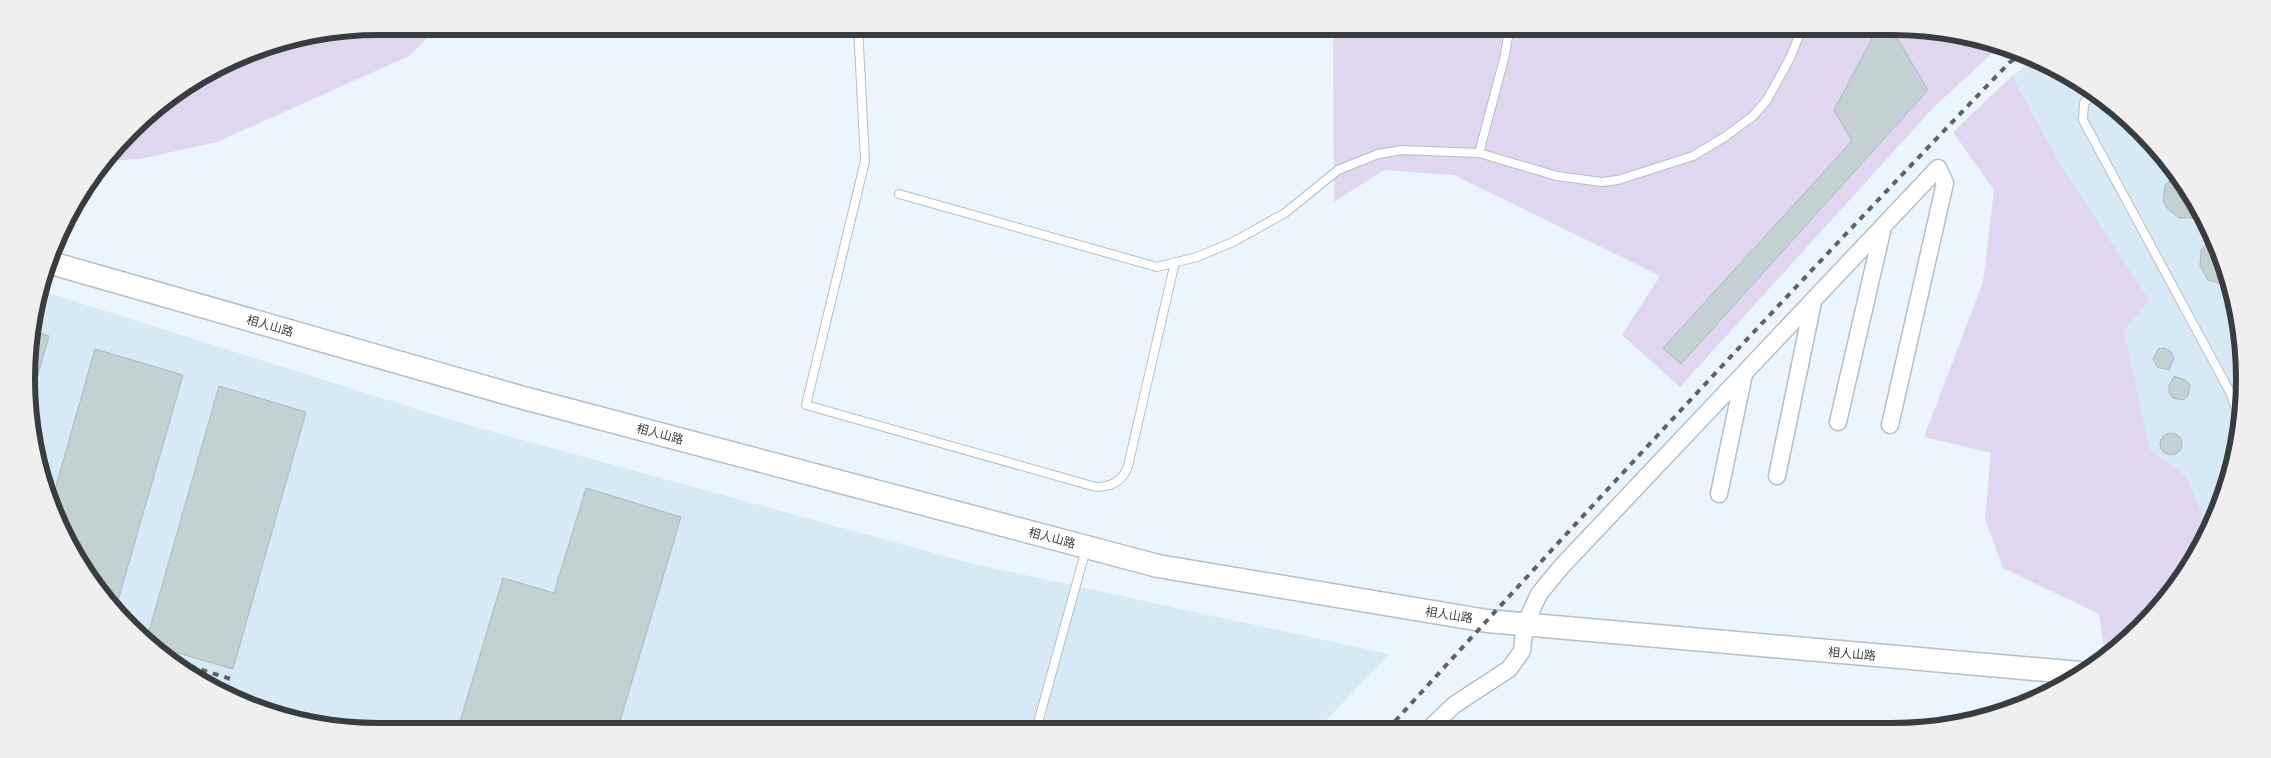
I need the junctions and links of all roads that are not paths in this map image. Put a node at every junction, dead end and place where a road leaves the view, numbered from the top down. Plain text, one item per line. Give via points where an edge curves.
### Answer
1 (858, 35) edge
2 (1508, 35) edge
3 (1799, 35) edge
4 (2090, 98) edge
5 (1480, 153) junction
6 (899, 194) dead end
7 (1883, 226) junction
8 (1175, 262) junction
9 (54, 264) edge
10 (1813, 301) junction
11 (1744, 374) junction
12 (2235, 403) edge
13 (1838, 422) dead end
14 (1890, 425) dead end
15 (1778, 476) dead end
16 (1719, 494) dead end
17 (1086, 547) junction
18 (1525, 624) junction
19 (2072, 672) edge
20 (1038, 723) edge
21 (1435, 723) edge

1 - 8 lane via 865,161 806,405 1096,487 1110,486 1122,477 1128,466
2 - 5 lane
3 - 5 lane via 1767,100 1753,116 1693,156 1602,182 1557,176
4 - 12 lane via 2084,103 2083,120
5 - 8 lane via 1402,150 1378,154 1338,170 1285,213 1233,242
6 - 8 lane via 1157,267
7 - 10 street
7 - 13 street
7 - 14 street via 1938,168 1944,183
9 - 17 street, 相人山路 via 520,397
10 - 11 street
10 - 15 street
11 - 16 street
11 - 18 street via 1562,566 1539,594
17 - 18 street, 相人山路 via 1158,566 1486,621
17 - 20 lane
18 - 19 street, 相人山路
18 - 21 street via 1522,650 1509,669 1454,705

